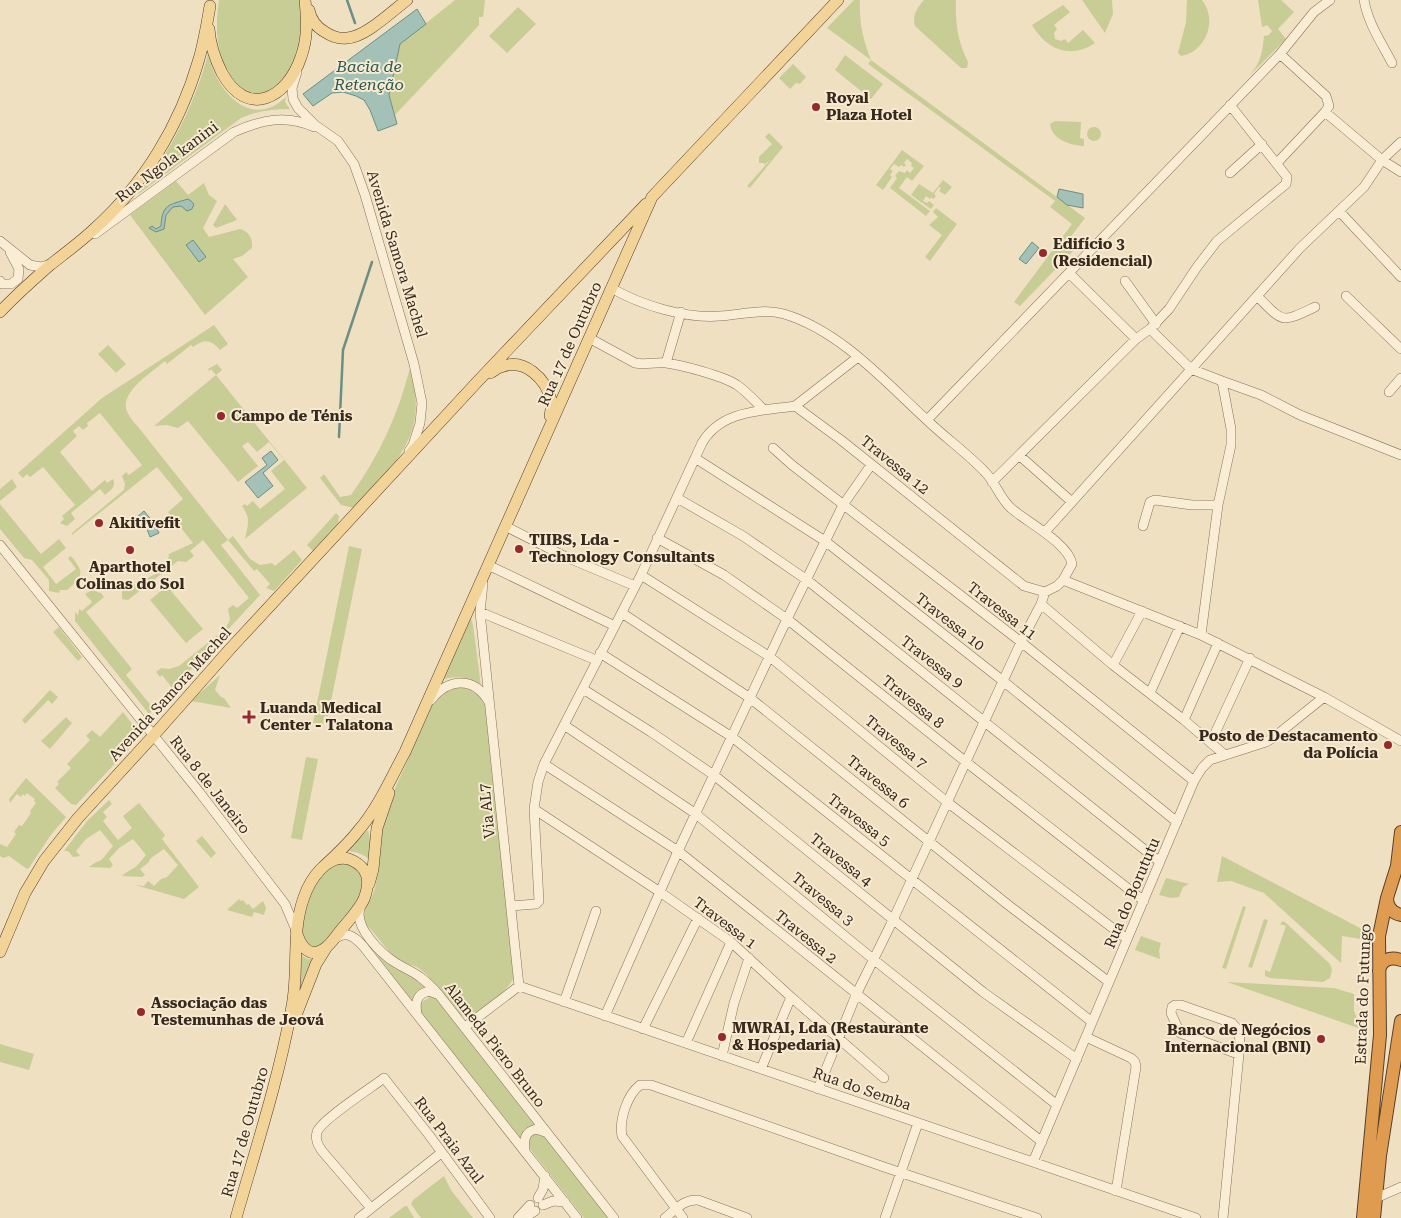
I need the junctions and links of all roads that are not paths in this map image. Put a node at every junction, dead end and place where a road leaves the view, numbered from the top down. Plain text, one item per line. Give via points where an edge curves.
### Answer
1 (306, 0) edge
2 (407, 0) edge
3 (838, 0) edge
4 (1330, 0) edge
5 (1364, 0) edge
6 (211, 3) edge
7 (1280, 54) junction
8 (301, 58) junction
9 (1392, 63) dead end
10 (1230, 105) junction
11 (1325, 112) junction
12 (328, 134) junction
13 (1401, 142) edge
14 (1262, 144) junction
15 (1382, 160) junction
16 (1277, 164) junction
17 (1401, 172) edge
18 (1230, 173) dead end
19 (652, 197) junction
20 (1339, 211) junction
21 (0, 241) edge
22 (8, 247) junction
23 (62, 256) junction
24 (51, 264) junction
25 (1069, 272) junction
26 (1401, 277) edge
27 (0, 281) edge
28 (1125, 281) dead end
29 (611, 288) junction
30 (1346, 296) dead end
31 (1258, 297) junction
32 (1314, 307) dead end
33 (0, 312) edge
34 (681, 312) junction
35 (1153, 326) junction
36 (589, 338) junction
37 (1136, 339) junction
38 (1401, 348) edge
39 (858, 357) junction
40 (666, 363) junction
41 (1191, 369) junction
42 (1401, 378) edge
43 (478, 381) junction
44 (1222, 381) junction
45 (1388, 392) dead end
46 (795, 406) junction
47 (763, 409) junction
48 (927, 420) junction
49 (549, 428) junction
50 (773, 448) dead end
51 (1401, 455) edge
52 (1020, 456) junction
53 (695, 458) junction
54 (871, 465) junction
55 (391, 476) junction
56 (992, 482) junction
57 (677, 498) junction
58 (1072, 502) junction
59 (1218, 504) junction
60 (843, 505) junction
61 (504, 526) junction
62 (1143, 526) dead end
63 (1045, 532) junction
64 (658, 538) junction
65 (825, 541) junction
66 (0, 545) edge
67 (488, 566) junction
68 (641, 575) junction
69 (807, 580) junction
70 (1063, 580) junction
71 (635, 586) junction
72 (1045, 592) junction
73 (1041, 604) junction
74 (1142, 611) junction
75 (480, 612) junction
76 (622, 613) junction
77 (787, 619) junction
78 (615, 626) junction
79 (1180, 626) junction
80 (1202, 634) junction
81 (1021, 642) junction
82 (1218, 642) junction
83 (598, 656) junction
84 (770, 657) junction
85 (1250, 658) junction
86 (1113, 664) junction
87 (1003, 681) junction
88 (583, 689) junction
89 (1150, 693) junction
90 (1324, 697) junction
91 (750, 698) junction
92 (490, 706) junction
93 (424, 711) junction
94 (1184, 720) junction
95 (985, 721) junction
96 (564, 725) junction
97 (154, 735) junction
98 (732, 737) junction
99 (1401, 741) edge
100 (1210, 742) junction
101 (405, 752) junction
102 (1225, 755) junction
103 (966, 762) junction
104 (544, 764) junction
105 (715, 776) junction
106 (1194, 781) junction
107 (947, 802) junction
108 (534, 809) junction
109 (696, 814) junction
110 (1177, 822) junction
111 (1401, 832) edge
112 (929, 840) junction
113 (678, 851) junction
114 (1160, 862) junction
115 (323, 867) junction
116 (912, 880) junction
117 (660, 892) junction
118 (1387, 898) junction
119 (364, 899) junction
120 (1144, 900) junction
121 (511, 906) junction
122 (596, 911) dead end
123 (1401, 915) edge
124 (698, 918) junction
125 (893, 920) junction
126 (296, 930) junction
127 (1127, 939) junction
128 (331, 942) junction
129 (731, 942) junction
130 (0, 952) edge
131 (749, 958) junction
132 (874, 959) junction
133 (1401, 960) edge
134 (1378, 972) junction
135 (1109, 982) junction
136 (519, 986) junction
137 (439, 995) junction
138 (856, 995) junction
139 (791, 997) junction
140 (564, 1002) junction
141 (417, 1014) junction
142 (606, 1016) junction
143 (1401, 1021) edge
144 (1092, 1022) junction
145 (465, 1027) junction
146 (643, 1029) junction
147 (1086, 1037) junction
148 (838, 1038) junction
149 (686, 1044) junction
150 (1399, 1048) edge
151 (1238, 1054) junction
152 (282, 1055) junction
153 (722, 1056) junction
154 (1076, 1059) junction
155 (761, 1069) junction
156 (884, 1078) dead end
157 (818, 1089) junction
158 (1057, 1106) junction
159 (918, 1123) junction
160 (547, 1134) junction
161 (1042, 1142) junction
162 (525, 1150) junction
163 (441, 1153) junction
164 (1033, 1162) junction
165 (901, 1173) junction
166 (545, 1176) junction
167 (1401, 1187) edge
168 (1116, 1191) junction
169 (1376, 1198) junction
170 (565, 1202) junction
171 (371, 1208) junction
172 (676, 1209) junction
173 (236, 1218) edge
174 (359, 1218) edge
175 (490, 1218) edge
176 (518, 1218) edge
177 (524, 1218) edge
178 (577, 1218) edge
179 (614, 1218) edge
180 (664, 1218) edge
181 (683, 1218) edge
182 (747, 1218) edge
183 (885, 1218) edge
184 (1036, 1218) edge
185 (1196, 1218) edge
186 (1222, 1218) edge
187 (1363, 1218) edge
188 (1374, 1218) edge

1 - 2 main road via 315,25 331,35 346,39 363,32
1 - 8 main road via 307,25
3 - 19 main road, Rua 17 de Outubro
4 - 7 street via 1314,12
5 - 9 street via 1370,24
6 - 8 main road via 213,52 227,81 238,92 262,100 274,95 284,87
6 - 23 main road, Rua Ngola kanini via 192,82 164,144 117,206
7 - 10 street
7 - 11 street via 1326,96 1329,106
8 - 12 street, Avenida Samora Machel via 292,88 294,99 305,116
10 - 14 street
10 - 25 street
11 - 15 street
11 - 16 street
12 - 23 street, Rua Ngola kanini via 293,120 280,119 257,122 234,132
12 - 55 street, Avenida Samora Machel via 346,152 360,180 414,364 422,403 413,445
13 - 15 street
14 - 16 street
14 - 18 street
15 - 17 street
15 - 20 street via 1364,187
16 - 35 street via 1288,177 1286,184 1217,241 1169,310
19 - 29 main road, Rua 17 de Outubro
19 - 43 main road, Avenida Samora Machel
20 - 26 street
20 - 31 street via 1300,248
21 - 22 street
22 - 24 street via 30,265 41,267
22 - 27 street via 19,269 18,279 11,284
23 - 24 main road, Rua Ngola kanini
24 - 33 main road, Rua Ngola kanini
25 - 37 street
25 - 48 street
28 - 35 street
29 - 34 street via 643,304
29 - 36 main road, Rua 17 de Outubro
30 - 38 street
31 - 32 street via 1277,317 1290,319
31 - 41 street
34 - 39 street via 719,317 771,311 812,326
34 - 40 street
35 - 37 street
35 - 41 street
36 - 40 street via 635,363
36 - 49 main road, Rua 17 de Outubro
37 - 52 street
39 - 46 street
39 - 48 street
40 - 47 street via 730,381
41 - 44 street
41 - 58 street
42 - 45 street
43 - 49 main road via 502,366 522,366 531,370 548,390 552,403
43 - 55 main road, Avenida Samora Machel
44 - 51 street
44 - 59 street via 1231,445
46 - 47 street
46 - 54 street, Travessa 12
47 - 53 street via 734,416 716,427 706,436
48 - 56 street
49 - 61 main road, Rua 17 de Outubro
50 - 60 street, Travessa 11
52 - 56 street
52 - 58 street
53 - 57 street
53 - 65 street, Travessa 10
54 - 60 street
54 - 72 street, Travessa 12 via 1024,586
55 - 97 main road, Avenida Samora Machel
56 - 63 street via 1012,509
57 - 64 street
57 - 69 street, Travessa 9 via 744,536
58 - 63 street
59 - 62 street via 1192,505 1154,500 1150,502
59 - 80 street
60 - 65 street
60 - 81 street, Travessa 11
61 - 67 main road, Rua 17 de Outubro
61 - 71 street
63 - 70 street via 1071,558 1072,564
64 - 68 street
64 - 77 street, Travessa 8 via 724,575
65 - 69 street
65 - 87 street, Travessa 10
66 - 97 street, Rua 8 de Janeiro
67 - 75 street, Via AL7
67 - 78 street
67 - 93 main road, Rua 17 de Outubro
68 - 71 street
68 - 84 street, Travessa 7
69 - 77 street
69 - 95 street, Travessa 9
70 - 72 street
70 - 74 street
71 - 76 street
72 - 73 street
73 - 81 street
73 - 86 street
74 - 79 street
74 - 86 street
75 - 83 street, Travessa 5
75 - 92 street, Via AL7
76 - 78 street
76 - 91 street, Travessa 6
77 - 84 street
77 - 103 street, Travessa 8
78 - 83 street
79 - 80 street
79 - 89 street
80 - 82 street
81 - 87 street
81 - 106 street, Travessa 11
82 - 85 street
82 - 94 street
83 - 88 street
83 - 98 street, Travessa 5
84 - 91 street
84 - 107 street, Travessa 7
85 - 90 street
85 - 100 street
86 - 89 street
87 - 95 street
87 - 110 street, Travessa 10
88 - 96 street
88 - 105 street, Travessa 4
89 - 94 street
90 - 99 street
90 - 102 street, Rua do Borututu via 1273,738
91 - 98 street
91 - 112 street, Travessa 6
92 - 93 street via 475,687 459,683 436,693
92 - 121 street, Via AL7
93 - 101 main road, Rua 17 de Outubro
94 - 100 street
95 - 103 street
95 - 114 street, Travessa 9
96 - 104 street
96 - 109 street, Travessa 3
97 - 126 street, Rua 8 de Janeiro via 285,904
97 - 130 main road, Avenida Samora Machel via 52,850 22,900
98 - 105 street
98 - 116 street, Travessa 5
100 - 102 street
101 - 115 main road, Rua 17 de Outubro via 366,822
101 - 119 main road, Rua 17 de Outubro via 378,823 373,869
102 - 106 street, Rua do Borututu via 1206,763
103 - 107 street
103 - 120 street, Travessa 8
104 - 108 street
104 - 113 street, Travessa 2
105 - 109 street
105 - 125 street, Travessa 4
106 - 110 street, Rua do Borututu
107 - 112 street
107 - 127 street, Travessa 7
108 - 117 street, Travessa 1
108 - 121 street via 539,901
109 - 113 street
109 - 132 street, Travessa 3
110 - 114 street, Rua do Borututu
111 - 118 highway, Estrada do Futungo via 1397,866
112 - 116 street
112 - 135 street, Travessa 6
113 - 117 street
113 - 138 street, Travessa 2
114 - 120 street, Rua do Borututu
115 - 119 main road via 336,858 358,864 367,876
115 - 126 main road, Rua 17 de Outubro via 304,896
116 - 125 street
116 - 144 street, Travessa 5
117 - 124 street, Travessa 1
117 - 142 street
118 - 123 highway via 1392,912
118 - 134 highway, Estrada do Futungo via 1379,936
119 - 128 main road, Rua 17 de Outubro
119 - 137 street, Alameda Piero Bruno via 358,918 366,933 390,959 417,975
120 - 127 street, Rua do Borututu
121 - 136 street, Via AL7
122 - 140 street
124 - 129 street, Travessa 1
124 - 146 street
125 - 132 street
125 - 154 street, Travessa 4 via 983,992
126 - 128 main road via 299,943 307,951 318,951
126 - 152 main road, Rua 17 de Outubro via 294,990
127 - 135 street, Rua do Borututu
128 - 141 street via 343,934 357,940
128 - 152 main road, Rua 17 de Outubro via 316,964
129 - 131 street, Travessa 1
129 - 149 street
131 - 139 street, Travessa 1
131 - 153 street via 734,1003
132 - 138 street
132 - 158 street, Travessa 3
133 - 134 highway via 1386,960
134 - 187 highway, Estrada do Futungo via 1381,1028
135 - 144 street, Rua do Borututu
136 - 140 street, Rua do Semba
136 - 145 street
137 - 141 street via 429,991 420,995
137 - 145 street, Alameda Piero Bruno
138 - 148 street
138 - 161 street, Travessa 2
139 - 148 street, Travessa 1
139 - 155 street
140 - 142 street, Rua do Semba
141 - 162 street
142 - 146 street, Rua do Semba
143 - 150 highway
144 - 147 street, Rua do Borututu
145 - 160 street, Alameda Piero Bruno
146 - 149 street, Rua do Semba
147 - 154 street, Rua do Borututu
147 - 168 street via 1131,1058 1136,1067
148 - 156 street, Travessa 1
148 - 157 street
149 - 153 street, Rua do Semba
150 - 169 highway
151 - 151 street via 1240,1037 1232,1023 1181,1005 1172,1007 1172,1017 1180,1033
151 - 186 street
152 - 173 main road, Rua 17 de Outubro
153 - 155 street, Rua do Semba
154 - 158 street, Rua do Borututu
155 - 157 street, Rua do Semba
157 - 159 street, Rua do Semba
158 - 161 street, Rua do Borututu
159 - 164 street, Rua do Semba
159 - 165 street
160 - 162 street via 540,1129 532,1130 526,1136
160 - 179 street, Alameda Piero Bruno
161 - 164 street, Rua do Borututu
162 - 166 street
163 - 171 street
163 - 171 street, Rua Praia Azul via 384,1078 326,1121 317,1132 318,1144
163 - 175 street, Rua Praia Azul
164 - 168 street, Rua do Semba
165 - 172 street via 651,1085 640,1085 633,1092 626,1109 621,1125 622,1136
165 - 183 street
165 - 184 street
166 - 170 street
166 - 170 street via 540,1202
167 - 169 street
168 - 185 street, Rua do Semba
169 - 188 highway
170 - 178 street
171 - 174 street
172 - 180 street
172 - 181 street
172 - 182 street via 686,1201 698,1200
176 - 177 street via 532,1208

